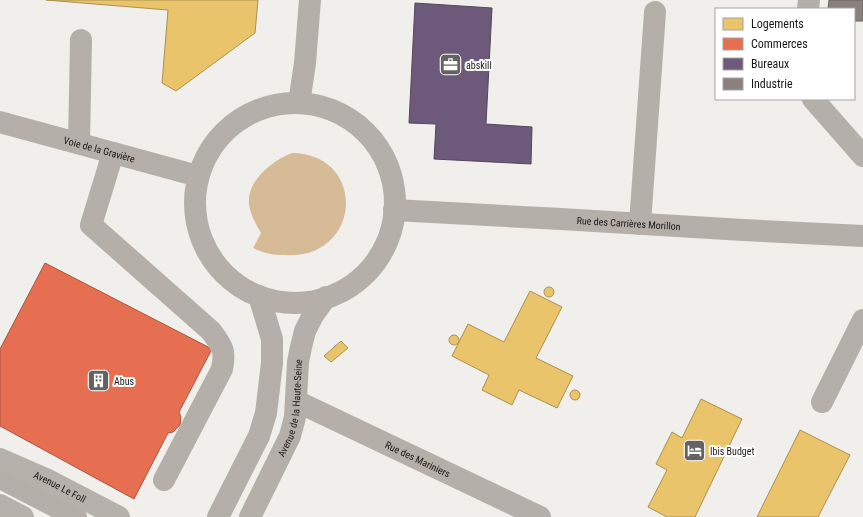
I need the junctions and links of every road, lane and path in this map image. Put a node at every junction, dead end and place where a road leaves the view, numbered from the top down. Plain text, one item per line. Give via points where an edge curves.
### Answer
1 (310, 0) edge
2 (655, 12) dead end
3 (81, 40) dead end
4 (814, 100) edge
5 (299, 103) junction
6 (0, 122) edge
7 (79, 144) junction
8 (113, 153) junction
9 (863, 156) edge
10 (198, 176) junction
11 (394, 210) junction
12 (640, 224) junction
13 (863, 236) edge
14 (260, 296) junction
15 (326, 298) junction
16 (863, 320) edge
17 (296, 401) junction
18 (822, 402) dead end
19 (0, 459) edge
20 (0, 478) edge
21 (164, 480) dead end
22 (0, 505) edge
23 (534, 516) edge
24 (23, 517) edge
25 (76, 517) edge
26 (118, 517) edge
27 (218, 517) edge
28 (250, 517) edge

1 - 5 street
2 - 12 street
3 - 7 street
4 - 9 street
5 - 10 street, Avenue de la Haute-Seine via 264,108 232,125 209,152
5 - 11 street, Avenue de la Haute-Seine via 334,111 364,131 385,160 394,195
6 - 7 street, Voie de la Gravière
7 - 8 street, Voie de la Gravière
8 - 10 street, Voie de la Gravière
8 - 21 street via 91,225 211,331 222,347 224,359 222,369
10 - 14 street, Avenue de la Haute-Seine via 196,218 205,247 222,271
11 - 12 street, Rue des Carrières Morillon
11 - 15 street, Avenue de la Haute-Seine via 392,227 381,254 352,285
12 - 13 street, Rue des Carrières Morillon
14 - 15 street, Avenue de la Haute-Seine via 276,301 293,302
14 - 27 street, Avenue de la Haute-Seine via 272,339 266,413 258,436
15 - 17 street, Avenue de la Haute-Seine via 305,331 298,362
16 - 18 street
17 - 23 street, Rue des Mariniers
17 - 28 street, Avenue de la Haute-Seine via 290,436
19 - 26 main road, Avenue Le Foll via 46,479
20 - 25 street, Avenue Le Foll
22 - 24 main road

